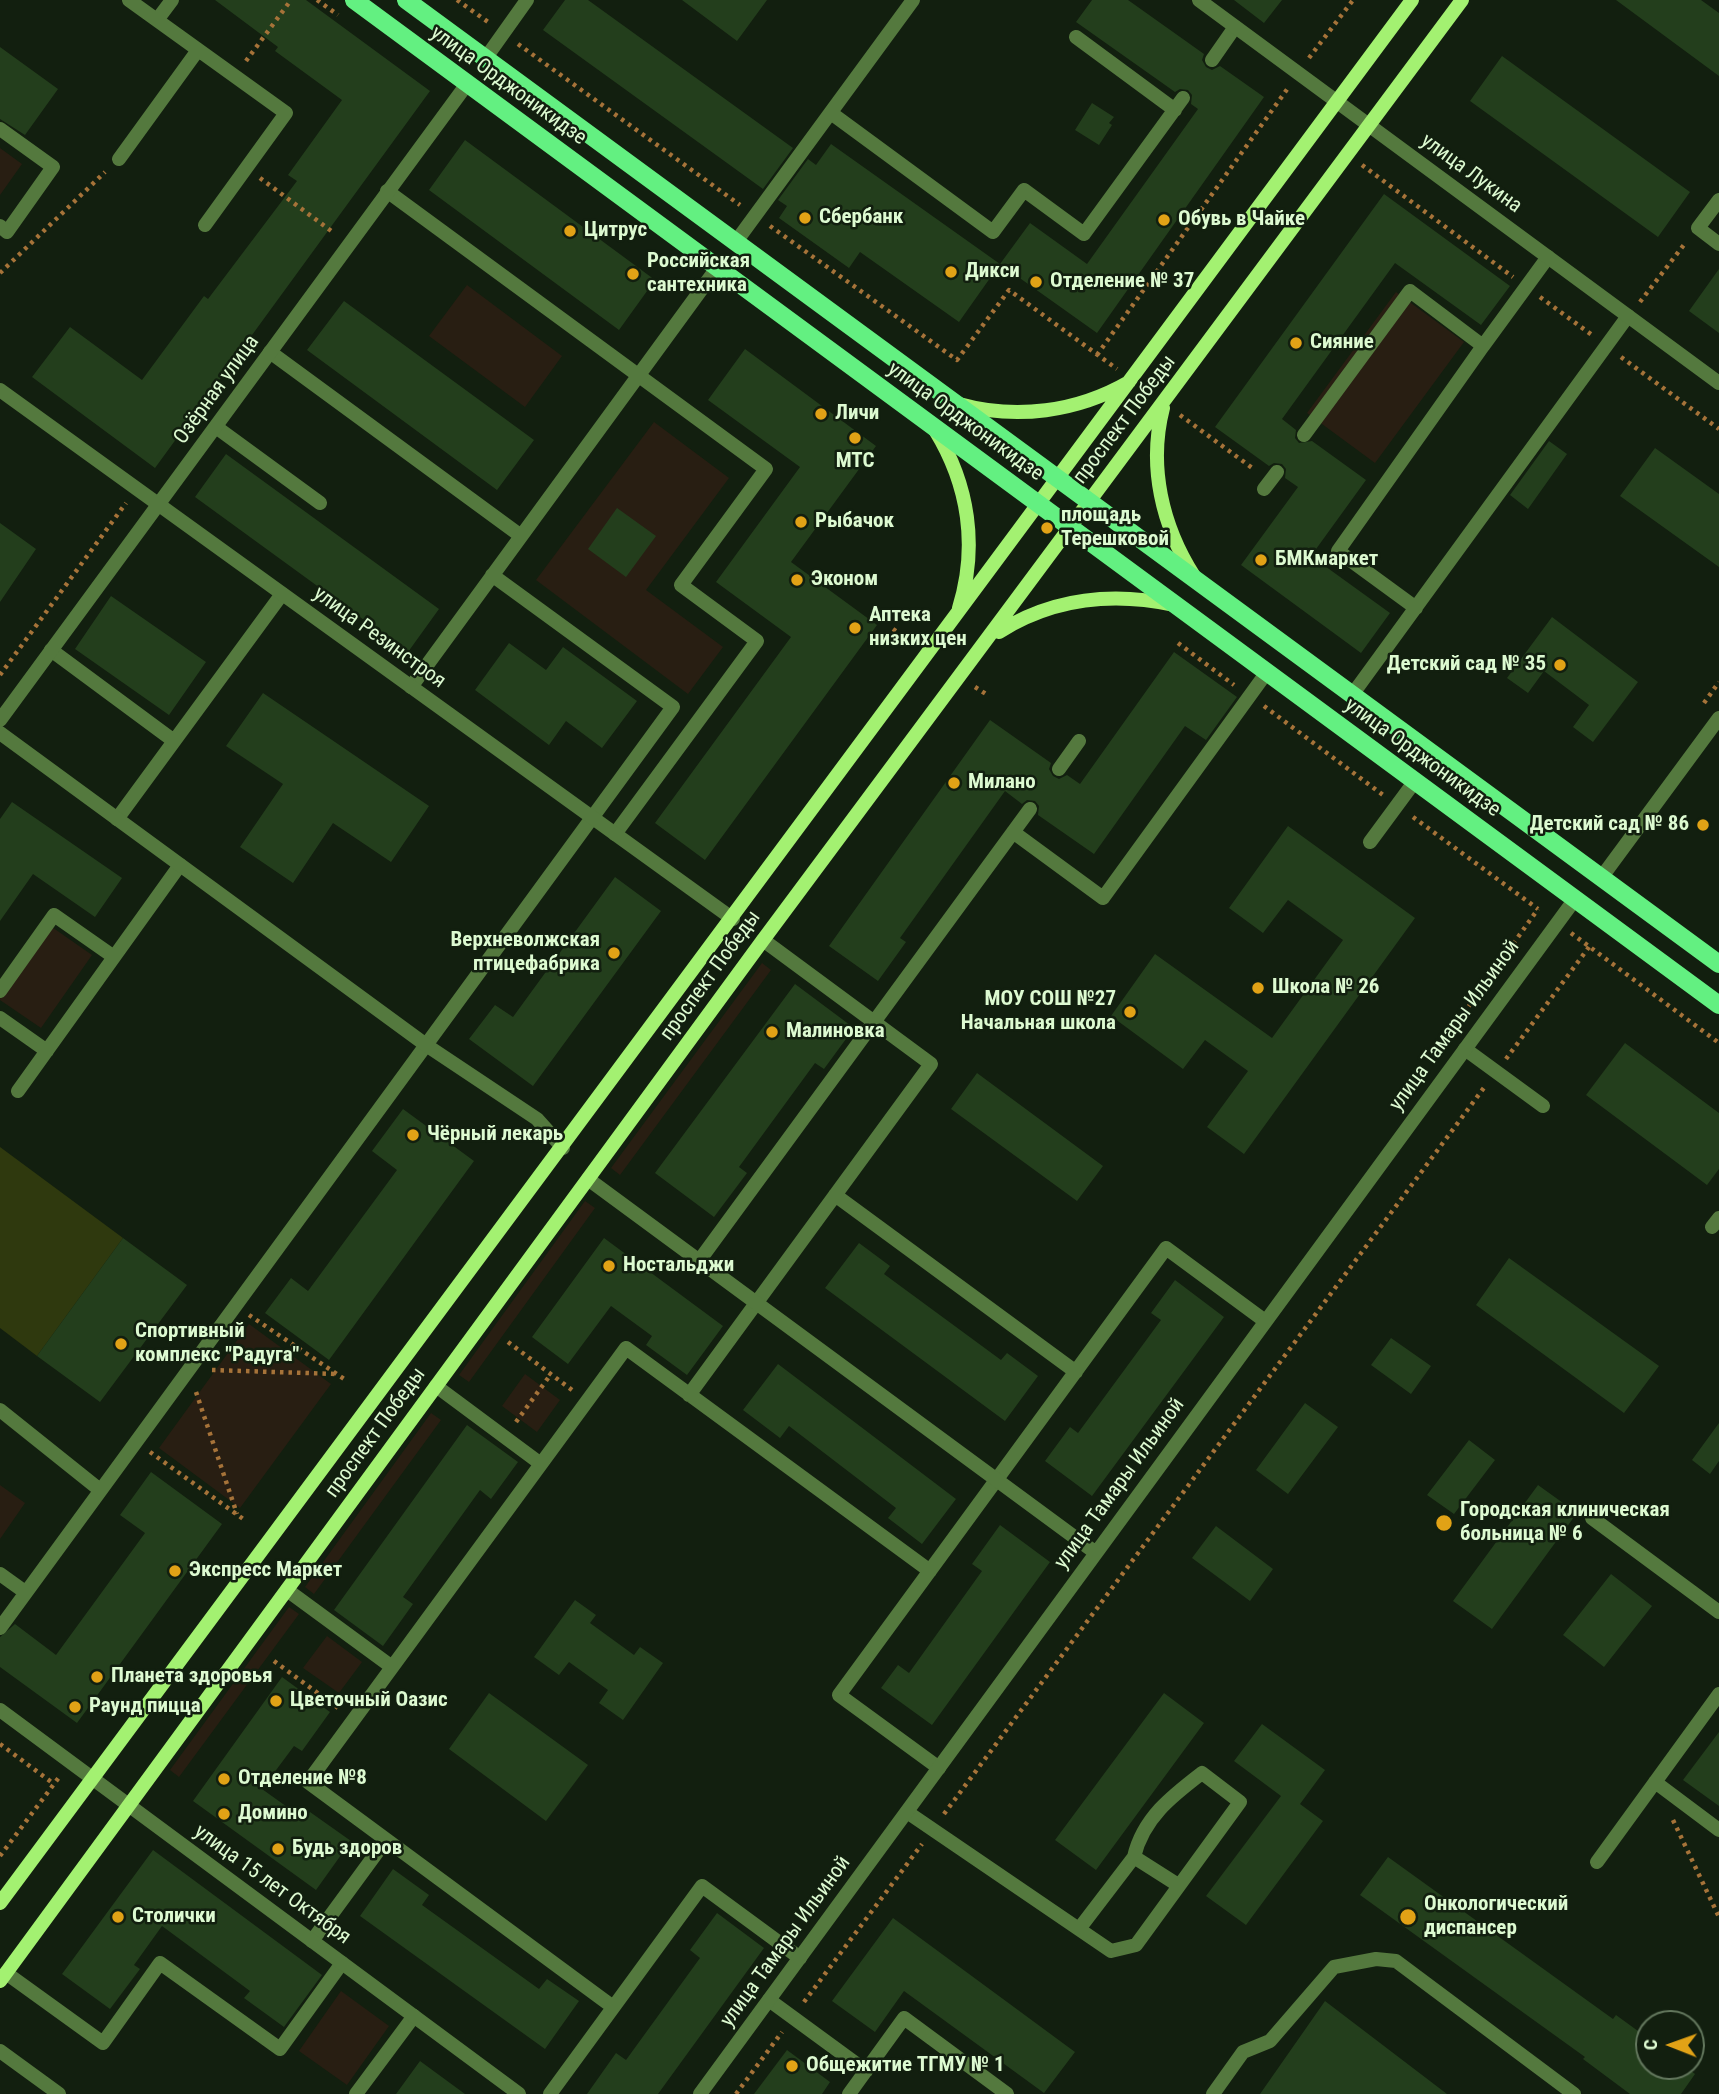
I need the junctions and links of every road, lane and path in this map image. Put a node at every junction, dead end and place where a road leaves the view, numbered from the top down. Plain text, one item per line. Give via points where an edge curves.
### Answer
1 (129, 0) edge
2 (172, 0) edge
3 (291, 0) edge
4 (354, 0) edge
5 (406, 0) edge
6 (457, 0) edge
7 (527, 0) edge
8 (913, 0) edge
9 (1199, 0) edge
10 (1353, 0) edge
11 (1412, 0) edge
12 (1462, 0) edge
13 (158, 20) junction
14 (1236, 27) junction
15 (503, 33) junction
16 (1076, 37) dead end
17 (198, 50) junction
18 (485, 58) junction
19 (1212, 60) dead end
20 (1298, 73) junction
21 (235, 76) junction
22 (467, 84) junction
23 (1337, 101) junction
24 (831, 113) junction
25 (1370, 125) junction
26 (0, 129) edge
27 (119, 159) joint
28 (1359, 163) dead end
29 (246, 168) junction
30 (387, 191) junction
31 (1719, 200) edge
32 (755, 216) junction
33 (205, 225) dead end
34 (0, 226) edge
35 (1698, 228) junction
36 (735, 243) junction
37 (349, 244) junction
38 (1719, 244) edge
39 (1548, 257) junction
40 (717, 268) junction
41 (0, 273) edge
42 (1526, 287) junction
43 (1009, 290) dead end
44 (1628, 316) junction
45 (1483, 346) junction
46 (1606, 346) junction
47 (270, 352) junction
48 (1097, 355) dead end
49 (638, 376) junction
50 (1133, 380) junction
51 (1719, 383) edge
52 (0, 390) edge
53 (951, 402) junction
54 (1164, 403) junction
55 (216, 427) junction
56 (934, 428) junction
57 (1719, 429) edge
58 (1304, 435) dead end
59 (1277, 472) dead end
60 (1058, 479) junction
61 (136, 489) junction
62 (1264, 489) dead end
63 (1090, 502) junction
64 (320, 503) dead end
65 (158, 505) junction
66 (1040, 505) junction
67 (1071, 528) junction
68 (521, 536) junction
69 (492, 575) junction
70 (1197, 580) junction
71 (282, 594) junction
72 (1178, 606) junction
73 (1416, 608) junction
74 (957, 616) junction
75 (992, 636) junction
76 (1178, 643) dead end
77 (51, 650) junction
78 (1267, 672) junction
79 (0, 675) edge
80 (411, 687) junction
81 (1352, 695) junction
82 (1250, 696) junction
83 (1719, 718) edge
84 (0, 720) edge
85 (0, 733) edge
86 (174, 741) junction
87 (1079, 741) dead end
88 (1059, 769) dead end
89 (1415, 781) junction
90 (1397, 805) junction
91 (1030, 809) dead end
92 (592, 818) junction
93 (117, 819) junction
94 (1013, 832) junction
95 (615, 834) junction
96 (1370, 842) dead end
97 (180, 864) junction
98 (1601, 878) junction
99 (1575, 899) junction
100 (733, 919) junction
101 (1557, 923) junction
102 (763, 940) junction
103 (1589, 947) junction
104 (114, 957) junction
105 (1719, 964) edge
106 (0, 991) edge
107 (1719, 1005) edge
108 (0, 1017) edge
109 (874, 1022) junction
110 (1719, 1043) edge
111 (426, 1045) junction
112 (1465, 1049) junction
113 (47, 1051) junction
114 (1496, 1072) junction
115 (18, 1091) dead end
116 (1544, 1106) dead end
117 (563, 1149) junction
118 (588, 1179) junction
119 (835, 1195) junction
120 (699, 1261) junction
121 (757, 1303) junction
122 (235, 1306) junction
123 (1265, 1321) junction
124 (508, 1342) dead end
125 (188, 1370) junction
126 (1076, 1372) junction
127 (337, 1374) junction
128 (551, 1374) junction
129 (347, 1381) dead end
130 (436, 1386) junction
131 (689, 1395) junction
132 (587, 1401) junction
133 (0, 1410) edge
134 (505, 1437) junction
135 (136, 1442) junction
136 (541, 1464) junction
137 (997, 1479) junction
138 (100, 1490) junction
139 (237, 1514) junction
140 (1592, 1518) dead end
141 (246, 1521) dead end
142 (1096, 1553) junction
143 (930, 1571) junction
144 (0, 1574) edge
145 (287, 1590) junction
146 (25, 1592) junction
147 (1719, 1612) edge
148 (0, 1628) edge
149 (274, 1661) dead end
150 (392, 1668) junction
151 (1719, 1694) edge
152 (0, 1710) edge
153 (354, 1720) junction
154 (0, 1744) edge
155 (939, 1768) junction
156 (60, 1776) dead end
157 (92, 1779) junction
158 (1655, 1782) junction
159 (54, 1784) junction
160 (129, 1806) junction
161 (907, 1812) junction
162 (1673, 1819) dead end
163 (933, 1830) junction
164 (1719, 1830) edge
165 (386, 1840) junction
166 (0, 1856) edge
167 (1134, 1857) junction
168 (1597, 1862) dead end
169 (1178, 1885) junction
170 (0, 1903) edge
171 (1719, 1917) edge
172 (1079, 1929) junction
173 (312, 1941) junction
174 (800, 1958) junction
175 (342, 1963) junction
176 (3, 1977) edge
177 (769, 2000) junction
178 (613, 2007) junction
179 (414, 2016) junction
180 (793, 2017) junction
181 (0, 2051) edge
182 (866, 2071) junction
183 (59, 2094) edge
184 (356, 2094) edge
185 (519, 2094) edge
186 (550, 2094) edge
187 (700, 2094) edge
188 (736, 2094) edge
189 (849, 2094) edge
190 (1007, 2094) edge
191 (1213, 2094) edge
192 (1574, 2094) edge

1 - 13 street
2 - 13 street
3 - 21 path
4 - 22 main road, улица Орджоникидзе
5 - 18 main road, улица Орджоникидзе
6 - 15 path
7 - 15 street
8 - 24 street
9 - 14 street, улица Лукина
10 - 20 path
11 - 23 main road, проспект Победы
12 - 25 main road, проспект Победы
13 - 17 street
14 - 19 street
14 - 20 street, улица Лукина
15 - 18 street
15 - 32 path
16 - 24 street via 1179,104 1084,234 1024,190 993,232
17 - 21 street
17 - 27 street
18 - 36 main road, улица Орджоникидзе
20 - 23 street, улица Лукина
20 - 48 path
21 - 29 street via 286,113
22 - 30 street, Озёрная улица
22 - 40 main road, улица Орджоникидзе
23 - 25 street, улица Лукина
23 - 50 main road, проспект Победы
24 - 32 street
25 - 39 street, улица Лукина
25 - 54 main road, проспект Победы
26 - 34 street via 53,167 7,232
27 - 41 path
28 - 42 path
29 - 33 street
29 - 37 path
30 - 37 street, Озёрная улица
30 - 49 street
31 - 35 street
32 - 36 street
32 - 43 path via 957,360
35 - 38 street
35 - 44 path
36 - 53 main road, улица Орджоникидзе
37 - 47 street, Озёрная улица
39 - 42 street
39 - 44 street, улица Лукина
40 - 49 street
40 - 56 main road, улица Орджоникидзе
42 - 45 street
42 - 46 path
44 - 46 street
44 - 51 street, улица Лукина
45 - 58 street via 1409,291
45 - 73 street via 1338,551
46 - 57 path
46 - 73 street
47 - 55 street, Озёрная улица
47 - 68 street
49 - 68 street
49 - 95 street via 766,470 681,585 757,640
50 - 53 main road via 1087,401 1048,410 989,411
50 - 60 main road, проспект Победы
52 - 61 street, улица Резинстроя
53 - 60 main road, улица Орджоникидзе
54 - 63 main road, проспект Победы
54 - 70 main road via 1157,458 1162,501 1175,542
55 - 64 street
55 - 65 street, Озёрная улица
56 - 66 main road, улица Орджоникидзе
56 - 74 main road via 954,467 966,509 969,552
59 - 62 street
60 - 63 main road, улица Орджоникидзе
60 - 66 main road, проспект Победы
61 - 65 street, улица Резинстроя
61 - 79 path
63 - 67 main road, проспект Победы
63 - 70 main road, улица Орджоникидзе
65 - 71 street, улица Резинстроя
65 - 77 street, Озёрная улица
66 - 67 main road, улица Орджоникидзе
66 - 74 main road, проспект Победы
67 - 72 main road, улица Орджоникидзе
67 - 75 main road, проспект Победы
68 - 69 street
69 - 80 street
69 - 92 street via 673,708
70 - 81 main road, улица Орджоникидзе
71 - 80 street, улица Резинстроя
71 - 86 street
72 - 75 main road via 1114,597 1070,602 1029,615
72 - 78 main road, улица Орджоникидзе
73 - 81 street
74 - 100 main road, проспект Победы
75 - 102 main road, проспект Победы
76 - 82 path
77 - 84 street, Озёрная улица
77 - 86 street
78 - 82 street
78 - 89 main road, улица Орджоникидзе
80 - 92 street, улица Резинстроя
81 - 98 main road, улица Орджоникидзе
82 - 90 path
82 - 94 street via 1103,898
83 - 98 street
85 - 93 street
86 - 93 street
87 - 88 street
89 - 90 street
89 - 99 main road, улица Орджоникидзе
90 - 96 street
90 - 101 path
91 - 94 street
92 - 95 street, улица Резинстроя
92 - 111 street
93 - 97 street
94 - 109 street
95 - 100 street, улица Резинстроя
97 - 104 street
97 - 111 street
98 - 105 main road, улица Орджоникидзе
99 - 101 street, улица Тамары Ильиной
99 - 107 main road, улица Орджоникидзе
100 - 117 main road, проспект Победы
101 - 103 path
101 - 112 street, улица Тамары Ильиной
102 - 109 street
102 - 118 main road, проспект Победы
103 - 110 path
103 - 114 path
104 - 106 street via 54,915
104 - 113 street
108 - 113 street
109 - 119 street via 931,1064
109 - 120 street
111 - 117 street via 537,1119
111 - 122 street
112 - 114 street
112 - 123 street, улица Тамары Ильиной
113 - 115 street
114 - 116 street
114 - 163 path
117 - 157 main road, проспект Победы
118 - 120 street
118 - 130 main road, проспект Победы
119 - 121 street
119 - 126 street
120 - 121 street
121 - 131 street
121 - 137 street
122 - 125 street
122 - 127 path
123 - 126 street via 1166,1248
123 - 142 street, улица Тамары Ильиной
124 - 128 path
125 - 127 path
125 - 135 street
125 - 139 path
126 - 137 street
127 - 129 path
128 - 132 path
128 - 134 path
130 - 134 street
130 - 145 main road, проспект Победы
131 - 132 street via 626,1348
131 - 143 street
132 - 136 street
133 - 138 street
134 - 136 street
135 - 138 street
135 - 139 path
136 - 150 street
137 - 142 street
137 - 143 street
138 - 146 street
139 - 141 path
140 - 147 street
142 - 155 street, улица Тамары Ильиной
143 - 155 street via 839,1695
144 - 146 street
145 - 150 street
145 - 160 main road, проспект Победы
146 - 148 street
149 - 153 path
150 - 153 street
151 - 158 street
152 - 157 street, улица 15 лет Октября
153 - 165 street via 308,1783
154 - 159 path
155 - 161 street, улица Тамары Ильиной
156 - 159 path
157 - 160 street, улица 15 лет Октября
157 - 170 main road, проспект Победы
158 - 164 street
158 - 168 street
159 - 166 path
160 - 173 street, улица 15 лет Октября
160 - 176 main road, проспект Победы
161 - 163 street
161 - 174 street, улица Тамары Ильиной
162 - 171 path
163 - 172 street
163 - 180 path
165 - 173 street
165 - 178 street
167 - 169 street
167 - 169 street via 1138,1839 1164,1802 1202,1773 1240,1802
167 - 172 street
169 - 172 street via 1136,1945 1111,1951
173 - 175 street, улица 15 лет Октября
174 - 177 street, улица Тамары Ильиной
174 - 178 street via 702,1886
175 - 176 street via 280,2049 160,1963 103,2043
175 - 179 street, улица 15 лет Октября
177 - 180 street
177 - 187 street, улица Тамары Ильиной
178 - 186 street
179 - 184 street
179 - 185 street, улица 15 лет Октября
180 - 182 street
180 - 188 path
181 - 183 street
182 - 189 street
182 - 190 street via 904,2018
191 - 192 street via 1243,2052 1270,2040 1334,1968 1376,1959 1396,1961

